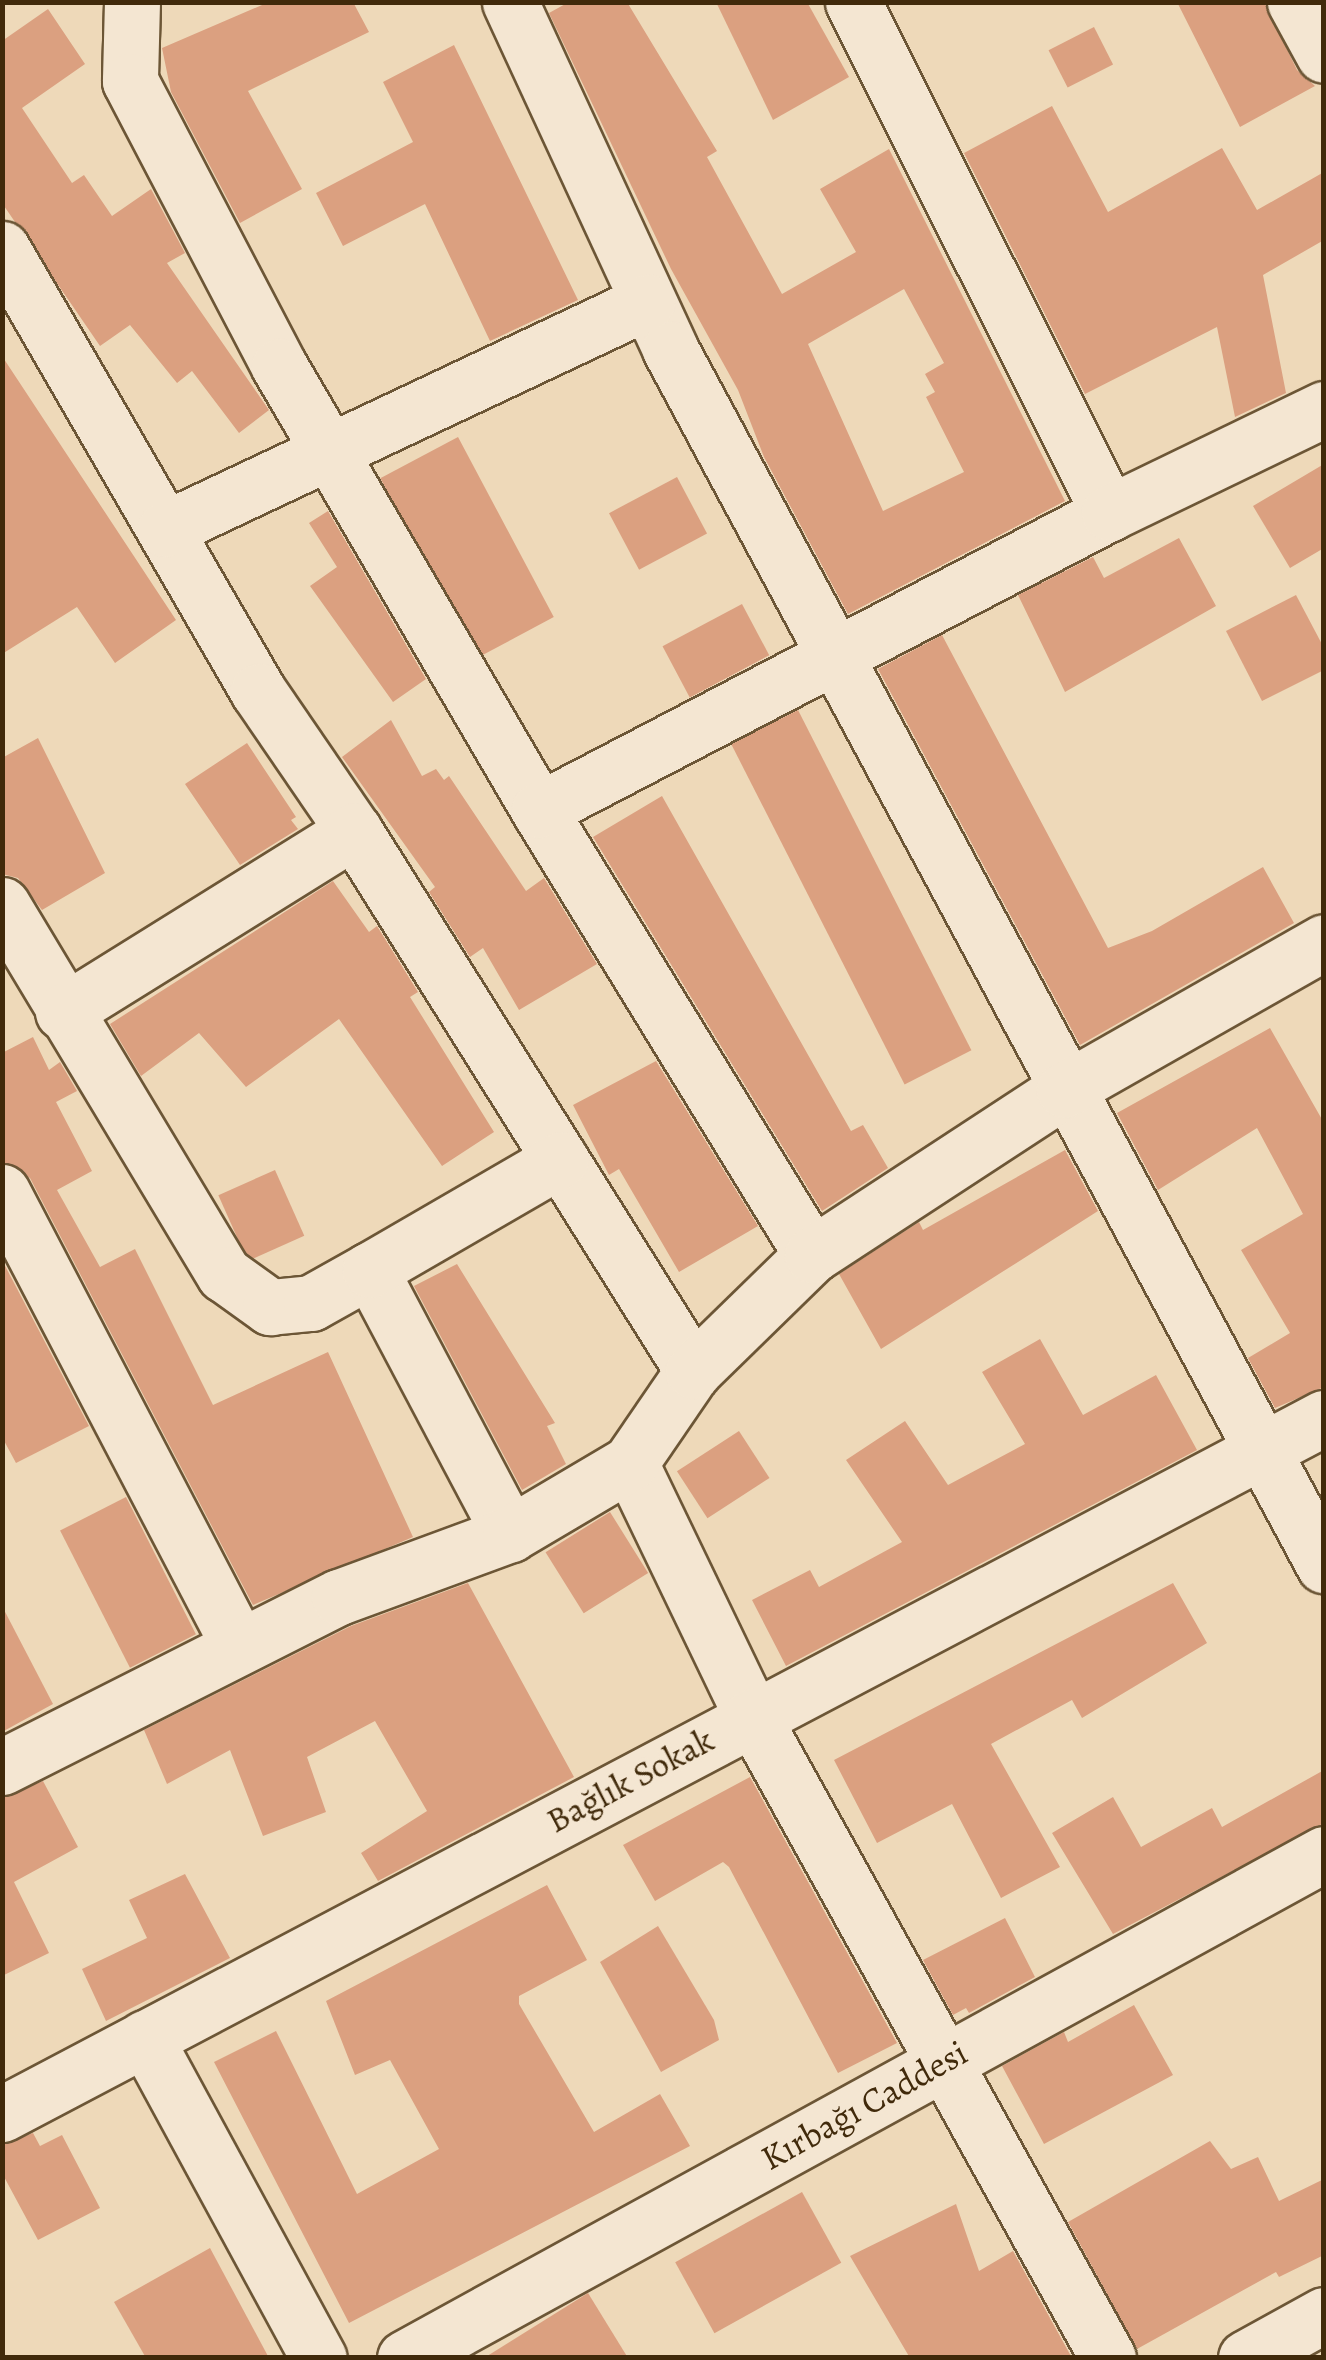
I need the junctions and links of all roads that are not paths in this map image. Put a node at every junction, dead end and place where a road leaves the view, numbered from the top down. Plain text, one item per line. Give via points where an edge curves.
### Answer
1 (510, 2) edge
2 (853, 2) edge
3 (1295, 2) edge
4 (136, 4) edge
5 (1324, 55) edge
6 (2, 249) edge
7 (647, 302) junction
8 (1324, 408) edge
9 (328, 451) junction
10 (1109, 513) junction
11 (164, 529) junction
12 (832, 656) junction
13 (539, 810) junction
14 (354, 831) junction
15 (2, 905) edge
16 (1324, 942) edge
17 (63, 1012) junction
18 (1064, 1090) junction
19 (560, 1160) junction
20 (2, 1192) edge
21 (812, 1255) junction
22 (370, 1270) junction
23 (693, 1371) junction
24 (1324, 1418) edge
25 (1261, 1452) junction
26 (630, 1464) junction
27 (510, 1534) junction
28 (1324, 1565) edge
29 (239, 1646) junction
30 (752, 1716) junction
31 (2, 1768) edge
32 (1324, 1854) edge
33 (146, 2038) junction
34 (942, 2061) junction
35 (2, 2114) edge
36 (1324, 2315) edge
37 (320, 2358) edge
38 (405, 2358) edge
39 (1108, 2358) edge
40 (1246, 2358) edge

1 - 7 street
2 - 10 street
3 - 5 street
4 - 9 street via 130,81
6 - 11 street
7 - 9 street
7 - 12 street
8 - 10 street
9 - 11 street
9 - 13 street
10 - 12 street
11 - 14 street via 258,690
12 - 13 street
12 - 18 street
13 - 21 street
14 - 17 street
14 - 19 street
15 - 17 street
16 - 18 street
17 - 22 street via 224,1274 270,1307 311,1304
18 - 21 street
18 - 25 street
19 - 22 street
19 - 23 street
20 - 29 street
21 - 23 street
22 - 27 street
23 - 26 street
24 - 25 street, Bağlık Sokak
25 - 28 street
25 - 30 street, Bağlık Sokak
26 - 27 street
26 - 30 street
27 - 29 street via 339,1597
29 - 31 street
30 - 33 street, Bağlık Sokak
30 - 34 street
32 - 34 street, Kırbağı Caddesi
33 - 35 street, Bağlık Sokak
33 - 37 street
34 - 38 street, Kırbağı Caddesi
34 - 39 street
36 - 40 street

